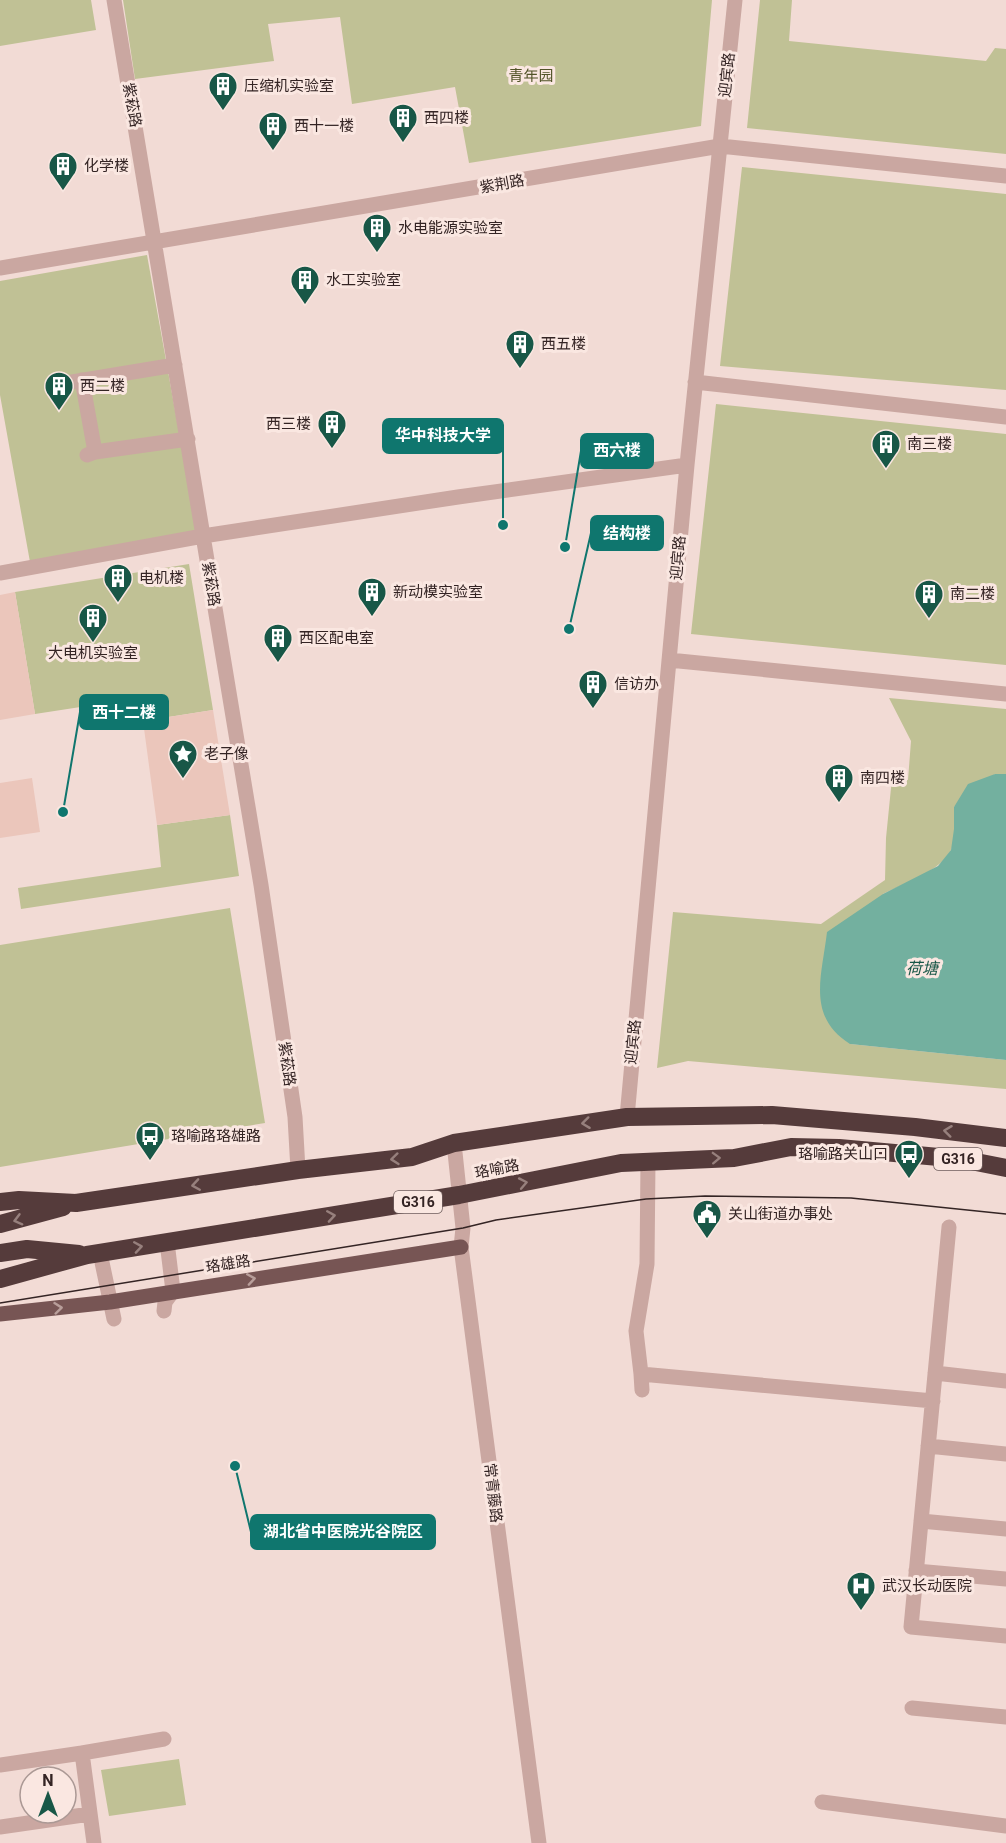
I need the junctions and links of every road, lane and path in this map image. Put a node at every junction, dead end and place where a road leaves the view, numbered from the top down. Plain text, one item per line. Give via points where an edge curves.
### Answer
1 (114, 0) edge
2 (735, 0) edge
3 (720, 146) junction
4 (1006, 176) edge
5 (155, 242) junction
6 (0, 268) edge
7 (175, 365) junction
8 (695, 382) junction
9 (1006, 417) edge
10 (188, 439) junction
11 (687, 465) junction
12 (203, 536) junction
13 (0, 573) edge
14 (669, 660) junction
15 (1006, 694) edge
16 (627, 1118) junction
17 (1006, 1138) edge
18 (454, 1143) junction
19 (648, 1161) junction
20 (1006, 1168) edge
21 (298, 1170) junction
22 (459, 1196) junction
23 (0, 1202) edge
24 (76, 1203) junction
25 (0, 1224) edge
26 (949, 1227) dead end
27 (166, 1242) junction
28 (461, 1247) junction
29 (0, 1253) edge
30 (94, 1254) junction
31 (0, 1279) edge
32 (173, 1291) junction
33 (110, 1302) junction
34 (164, 1311) dead end
35 (0, 1314) edge
36 (114, 1319) dead end
37 (935, 1373) junction
38 (641, 1374) junction
39 (1006, 1381) edge
40 (642, 1390) dead end
41 (933, 1401) junction
42 (928, 1446) junction
43 (1006, 1454) edge
44 (921, 1521) junction
45 (1006, 1529) edge
46 (916, 1571) junction
47 (1006, 1579) edge
48 (1006, 1636) edge
49 (912, 1708) dead end
50 (1006, 1717) edge
51 (164, 1739) dead end
52 (82, 1753) junction
53 (0, 1765) edge
54 (822, 1802) dead end
55 (90, 1814) junction
56 (1006, 1826) edge
57 (0, 1827) edge
58 (94, 1843) edge
59 (539, 1843) edge

1 - 5 street, 紫菘路
2 - 3 street, 迎宾路
3 - 4 street, 紫荆路
3 - 5 street, 紫荆路
3 - 8 street, 迎宾路
5 - 6 street, 紫荆路
5 - 7 street, 紫菘路
7 - 10 street, 紫菘路
7 - 10 street via 77,381 91,453
8 - 9 street
8 - 11 street, 迎宾路
10 - 12 street, 紫菘路
11 - 12 street
11 - 14 street, 迎宾路
12 - 13 street
12 - 21 street, 紫菘路 via 261,885 296,1129
14 - 15 street
14 - 16 street, 迎宾路
17 -> 16 highway, 珞喻路 / G316 via 771,1114
16 -> 18 highway, 珞喻路 / G316
18 -> 21 highway, 珞喻路 / G316 via 412,1157
18 - 22 street, 常青藤路
19 -> 20 highway, 珞喻路 / G316 via 734,1158 791,1147 839,1148
22 -> 19 highway, 珞喻路 / G316
19 - 38 street via 647,1264 636,1331
21 -> 24 highway, 珞喻路 / G316
27 -> 22 highway, 珞喻路 / G316
22 - 28 street, 常青藤路
23 - 24 highway, 珞喻路 / G316
24 -> 25 highway
26 - 37 street
30 -> 27 highway, 珞喻路 / G316
27 - 32 street
32 -> 28 main road, 珞雄路
28 - 59 street, 常青藤路
29 - 30 highway via 27,1249
30 - 31 highway, 珞喻路 / G316
30 - 33 street
32 - 33 main road, 珞雄路
32 - 34 street
35 -> 33 main road, 珞雄路
33 - 36 street
37 - 39 street
37 - 41 street
38 - 40 street
38 - 41 street
41 - 42 street
42 - 43 street
42 - 44 street
44 - 45 street
44 - 46 street
46 - 47 street
46 - 48 street via 911,1627
49 - 50 street
51 - 52 street
52 - 53 street
52 - 55 street
54 - 56 street
55 - 57 street
55 - 58 street

